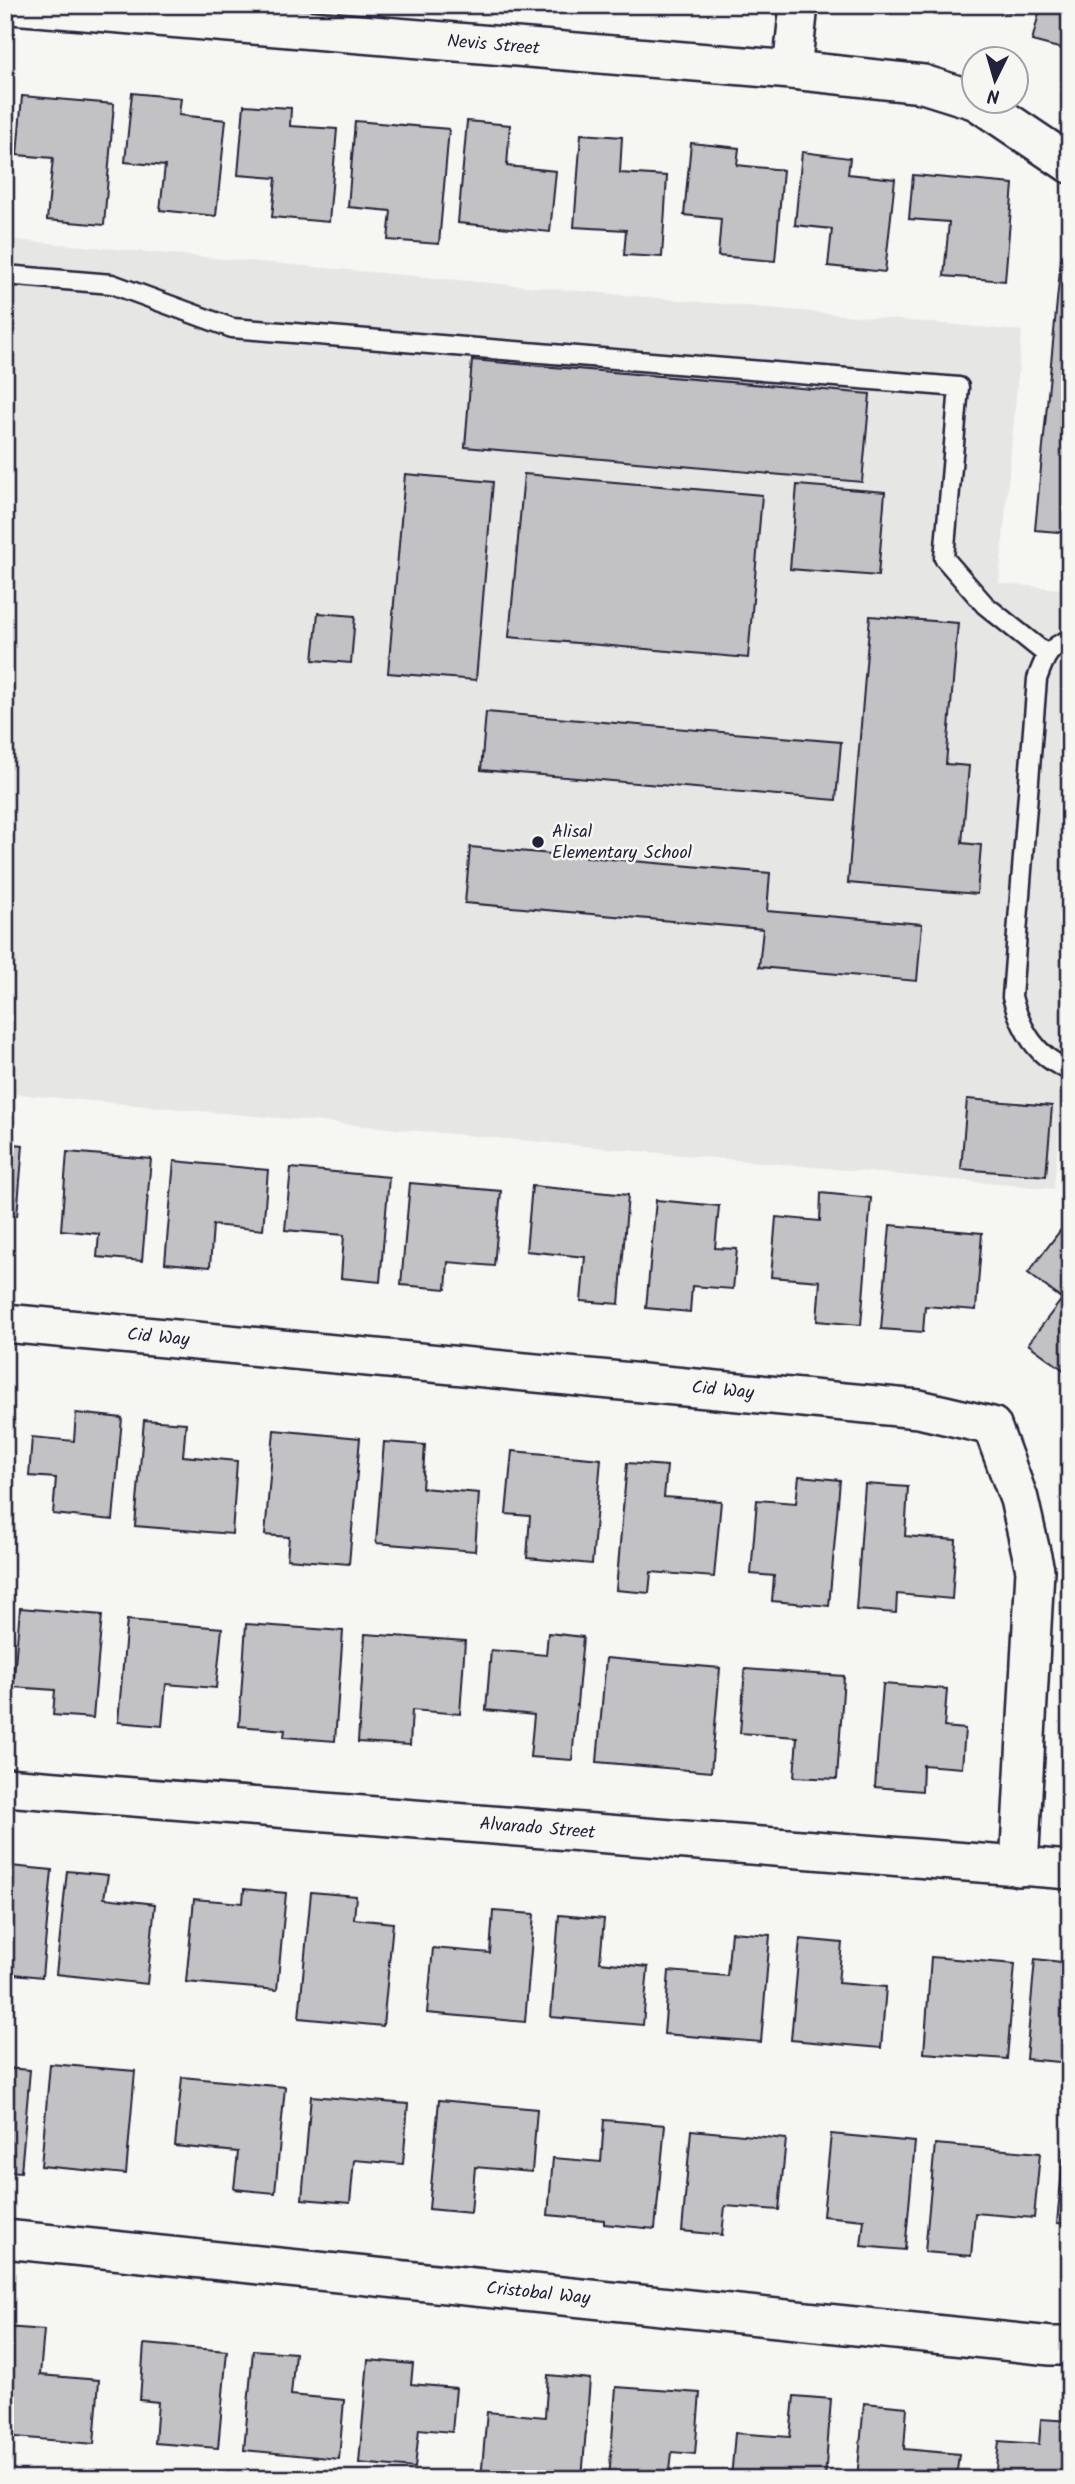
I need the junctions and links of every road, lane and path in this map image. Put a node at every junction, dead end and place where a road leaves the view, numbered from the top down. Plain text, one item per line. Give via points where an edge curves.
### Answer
1 (12, 5) edge
2 (799, 5) edge
3 (792, 69) junction
4 (960, 96) edge
5 (998, 116) edge
6 (1070, 164) edge
7 (5, 275) edge
8 (1070, 640) edge
9 (1046, 654) junction
10 (1070, 1070) edge
11 (5, 1323) edge
12 (5, 1787) edge
13 (1018, 1867) junction
14 (1070, 1870) edge
15 (5, 2239) edge
16 (1070, 2346) edge

1 - 3 street, Nevis Street
2 - 3 street
3 - 4 street, Nevis Street via 923,84
5 - 6 street, Nevis Street
7 - 9 lane via 113,284 232,328 959,387 944,558 985,605
8 - 9 lane
9 - 10 lane via 1037,679 1012,997 1019,1023 1037,1049
11 - 13 street, Cid Way via 919,1409 992,1426 1019,1499 1035,1570
12 - 13 street, Alvarado Street
13 - 14 street, Alvarado Street
15 - 16 street, Cristobal Way

